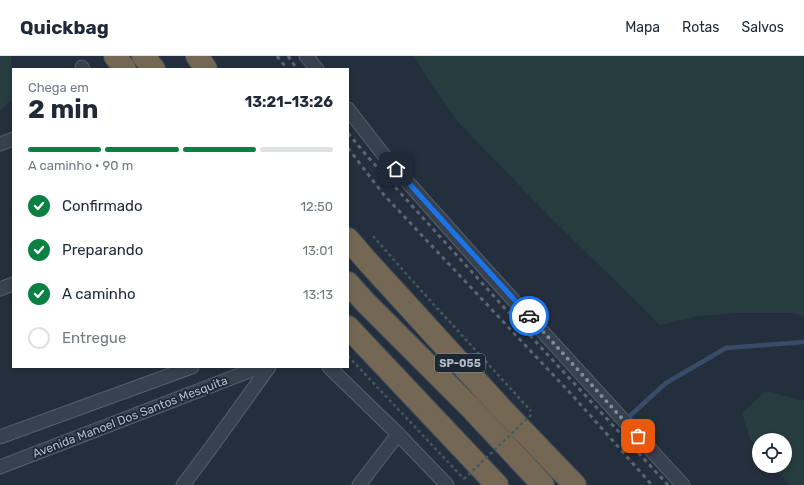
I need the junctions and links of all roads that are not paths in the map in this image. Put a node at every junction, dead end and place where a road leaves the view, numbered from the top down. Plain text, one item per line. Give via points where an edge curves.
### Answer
1 (115, 56) edge
2 (143, 56) edge
3 (197, 56) edge
4 (306, 56) edge
5 (124, 68) edge
6 (153, 68) edge
7 (205, 68) edge
8 (315, 68) edge
9 (349, 110) edge
10 (12, 139) edge
11 (0, 144) edge
12 (349, 240) edge
13 (12, 284) edge
14 (349, 284) edge
15 (0, 289) edge
16 (349, 328) edge
17 (349, 338) edge
18 (376, 357) junction
19 (189, 368) edge
20 (257, 368) edge
21 (268, 368) edge
22 (330, 368) edge
23 (398, 434) junction
24 (0, 437) edge
25 (0, 467) edge
26 (183, 485) edge
27 (359, 485) edge
28 (447, 485) edge
29 (498, 485) edge
30 (543, 485) edge
31 (575, 485) edge
32 (683, 485) edge

1 - 5 highway
2 - 6 highway
3 - 7 highway
4 - 8 street
9 - 32 street via 386,158
10 - 11 street
12 - 31 highway, SP-055
13 - 15 street
14 - 30 highway
16 - 18 highway
17 - 18 street
18 - 29 highway
19 - 24 street, Avenida Manoel Dos Santos Mesquita
20 - 25 street, Avenida Manoel Dos Santos Mesquita
21 - 26 street
22 - 23 street
23 - 27 street
23 - 28 street

